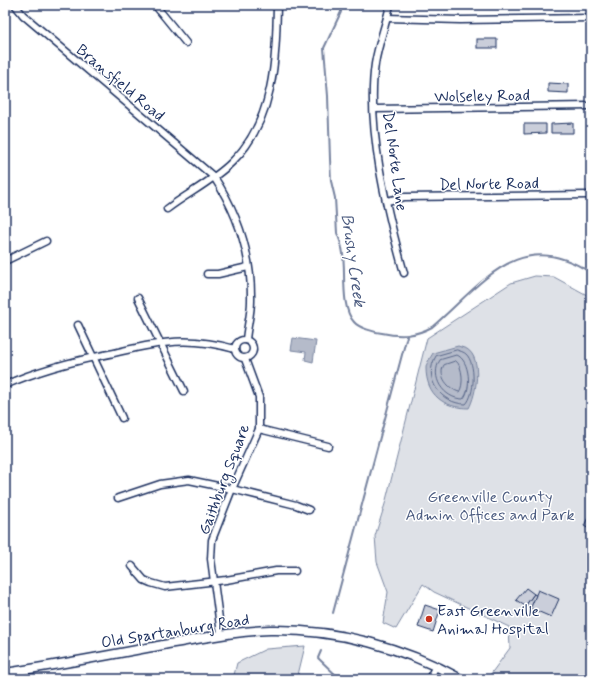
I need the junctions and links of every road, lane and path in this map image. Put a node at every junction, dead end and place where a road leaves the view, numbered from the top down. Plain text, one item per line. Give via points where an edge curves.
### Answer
1 (14, 5) edge
2 (154, 5) edge
3 (277, 5) edge
4 (390, 5) edge
5 (387, 18) junction
6 (591, 18) edge
7 (186, 43) dead end
8 (591, 106) edge
9 (374, 109) junction
10 (214, 177) junction
11 (591, 195) edge
12 (387, 201) junction
13 (167, 208) dead end
14 (46, 241) dead end
15 (5, 262) edge
16 (248, 267) junction
17 (404, 273) dead end
18 (207, 274) dead end
19 (138, 298) dead end
20 (78, 325) dead end
21 (246, 340) junction
22 (159, 343) junction
23 (235, 349) junction
24 (93, 356) junction
25 (245, 359) junction
26 (5, 385) edge
27 (184, 391) dead end
28 (122, 418) dead end
29 (259, 429) junction
30 (328, 446) dead end
31 (232, 489) junction
32 (118, 498) dead end
33 (309, 510) dead end
34 (132, 566) dead end
35 (295, 571) dead end
36 (214, 582) junction
37 (222, 634) junction
38 (436, 666) junction
39 (5, 673) edge
40 (429, 679) edge
41 (461, 679) edge

1 - 10 street, Bransfield Road via 28,20
2 - 7 street
3 - 10 street via 273,77 268,101 245,147
4 - 5 street, Del Norte Lane
5 - 6 street
5 - 9 street, Del Norte Lane via 375,64
8 - 9 street, Wolseley Road
9 - 12 street, Del Norte Lane
10 - 13 street
10 - 16 street, Bransfield Road via 239,223
11 - 12 street, Del Norte Road via 404,197
12 - 17 street, Del Norte Lane
14 - 15 street
16 - 18 street
16 - 21 street, Bransfield Road via 251,300
19 - 22 street
20 - 24 street
21 - 23 street via 238,342
21 - 25 street via 253,345 254,351
22 - 23 street via 188,341
22 - 24 street
22 - 27 street
23 - 25 street via 236,355
24 - 26 street via 43,370
24 - 28 street
25 - 29 street, Gaithburg Square via 259,397
29 - 30 street
29 - 31 street, Gaithburg Square
31 - 32 street via 179,480
31 - 33 street
31 - 36 street, Gaithburg Square via 212,540
34 - 36 street via 144,580 159,586
35 - 36 street via 276,571
36 - 37 street, Gaithburg Square
37 - 38 main road, Old Spartanburg Road via 272,630 327,633 379,644
37 - 39 main road, Old Spartanburg Road
38 - 40 street
38 - 41 main road, Old Spartanburg Road

